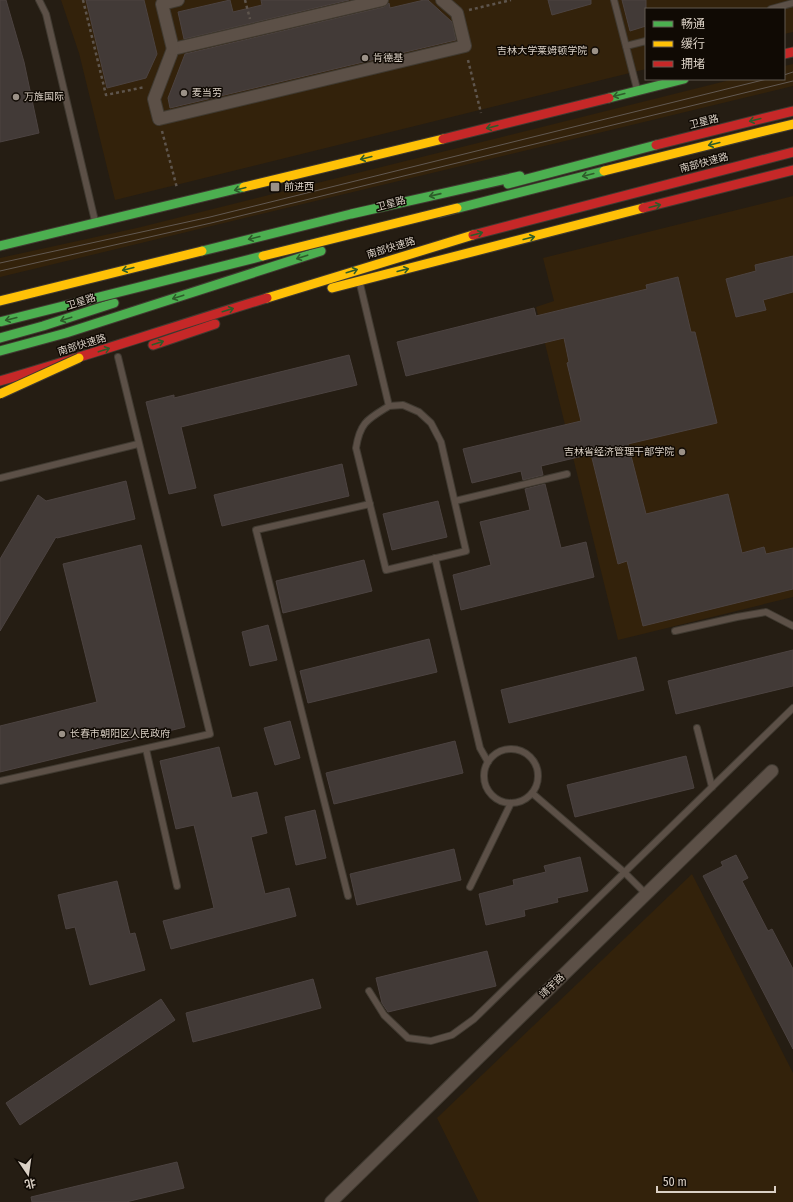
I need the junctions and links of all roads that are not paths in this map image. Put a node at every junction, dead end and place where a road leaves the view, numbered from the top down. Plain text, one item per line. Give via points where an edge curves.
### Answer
1 (39, 0) edge
2 (178, 0) edge
3 (382, 0) edge
4 (442, 0) edge
5 (614, 0) edge
6 (793, 3) edge
7 (775, 8) edge
8 (645, 41) edge
9 (626, 46) junction
10 (173, 49) junction
11 (680, 80) edge
12 (637, 91) junction
13 (793, 111) edge
14 (793, 124) edge
15 (651, 146) junction
16 (793, 152) edge
17 (793, 170) edge
18 (456, 208) junction
19 (95, 223) junction
20 (0, 246) edge
21 (360, 281) junction
22 (0, 301) edge
23 (253, 312) dead end
24 (0, 322) edge
25 (223, 322) dead end
26 (0, 338) edge
27 (148, 347) dead end
28 (0, 351) edge
29 (118, 356) dead end
30 (80, 358) junction
31 (81, 368) dead end
32 (0, 381) edge
33 (0, 393) edge
34 (389, 406) junction
35 (138, 444) junction
36 (567, 474) dead end
37 (0, 478) edge
38 (455, 501) junction
39 (370, 504) junction
40 (435, 558) junction
41 (793, 626) edge
42 (675, 632) dead end
43 (793, 708) edge
44 (697, 728) dead end
45 (146, 749) junction
46 (488, 762) junction
47 (772, 771) dead end
48 (0, 781) edge
49 (712, 788) junction
50 (532, 793) junction
51 (511, 803) junction
52 (624, 872) junction
53 (177, 886) dead end
54 (470, 887) dead end
55 (646, 894) junction
56 (348, 896) dead end
57 (369, 991) dead end
58 (332, 1202) edge

1 - 19 lane via 46,14
2 - 10 street via 162,4
3 - 10 street
4 - 10 street via 457,13 465,46 159,119 154,99
5 - 9 lane
6 - 7 lane
8 - 9 lane
9 - 12 lane
11 - 12 main road
12 -> 19 main road
13 -> 15 main road, 卫星路
14 -> 18 main road, 南部快速路
15 -> 22 main road via 344,216
15 -> 26 main road, 卫星路 via 322,234
30 -> 16 main road, 南部快速路 via 464,237
21 -> 17 main road
18 -> 24 main road, bridge
18 -> 28 main road, 南部快速路, bridge via 66,333
19 - 20 main road
21 - 23 main road via 306,294
21 - 34 lane
27 -> 25 main road
29 - 35 lane
30 - 32 main road, 南部快速路, bridge
30 - 33 main road, bridge
31 - 33 main road
34 - 38 lane via 403,405 419,412 431,423 441,442
34 - 39 lane via 369,418 358,434 356,448
35 - 37 lane
35 - 45 lane via 210,734
36 - 38 lane
38 - 40 lane via 466,551
39 - 40 lane via 386,570
39 - 56 lane via 256,530
40 - 46 lane via 480,748
41 - 42 lane via 766,612
43 - 49 lane
44 - 49 lane
45 - 48 lane
45 - 53 lane
46 - 50 lane via 500,751 516,749 524,752 538,771 536,786
46 - 51 lane via 484,776 488,789 498,800
47 - 55 street, 靖宇路
49 - 52 lane
50 - 51 lane via 520,801
50 - 52 lane
51 - 54 lane
52 - 55 lane
52 - 57 lane via 474,1020 452,1035 431,1041 408,1038 384,1015
55 - 58 street, 靖宇路

